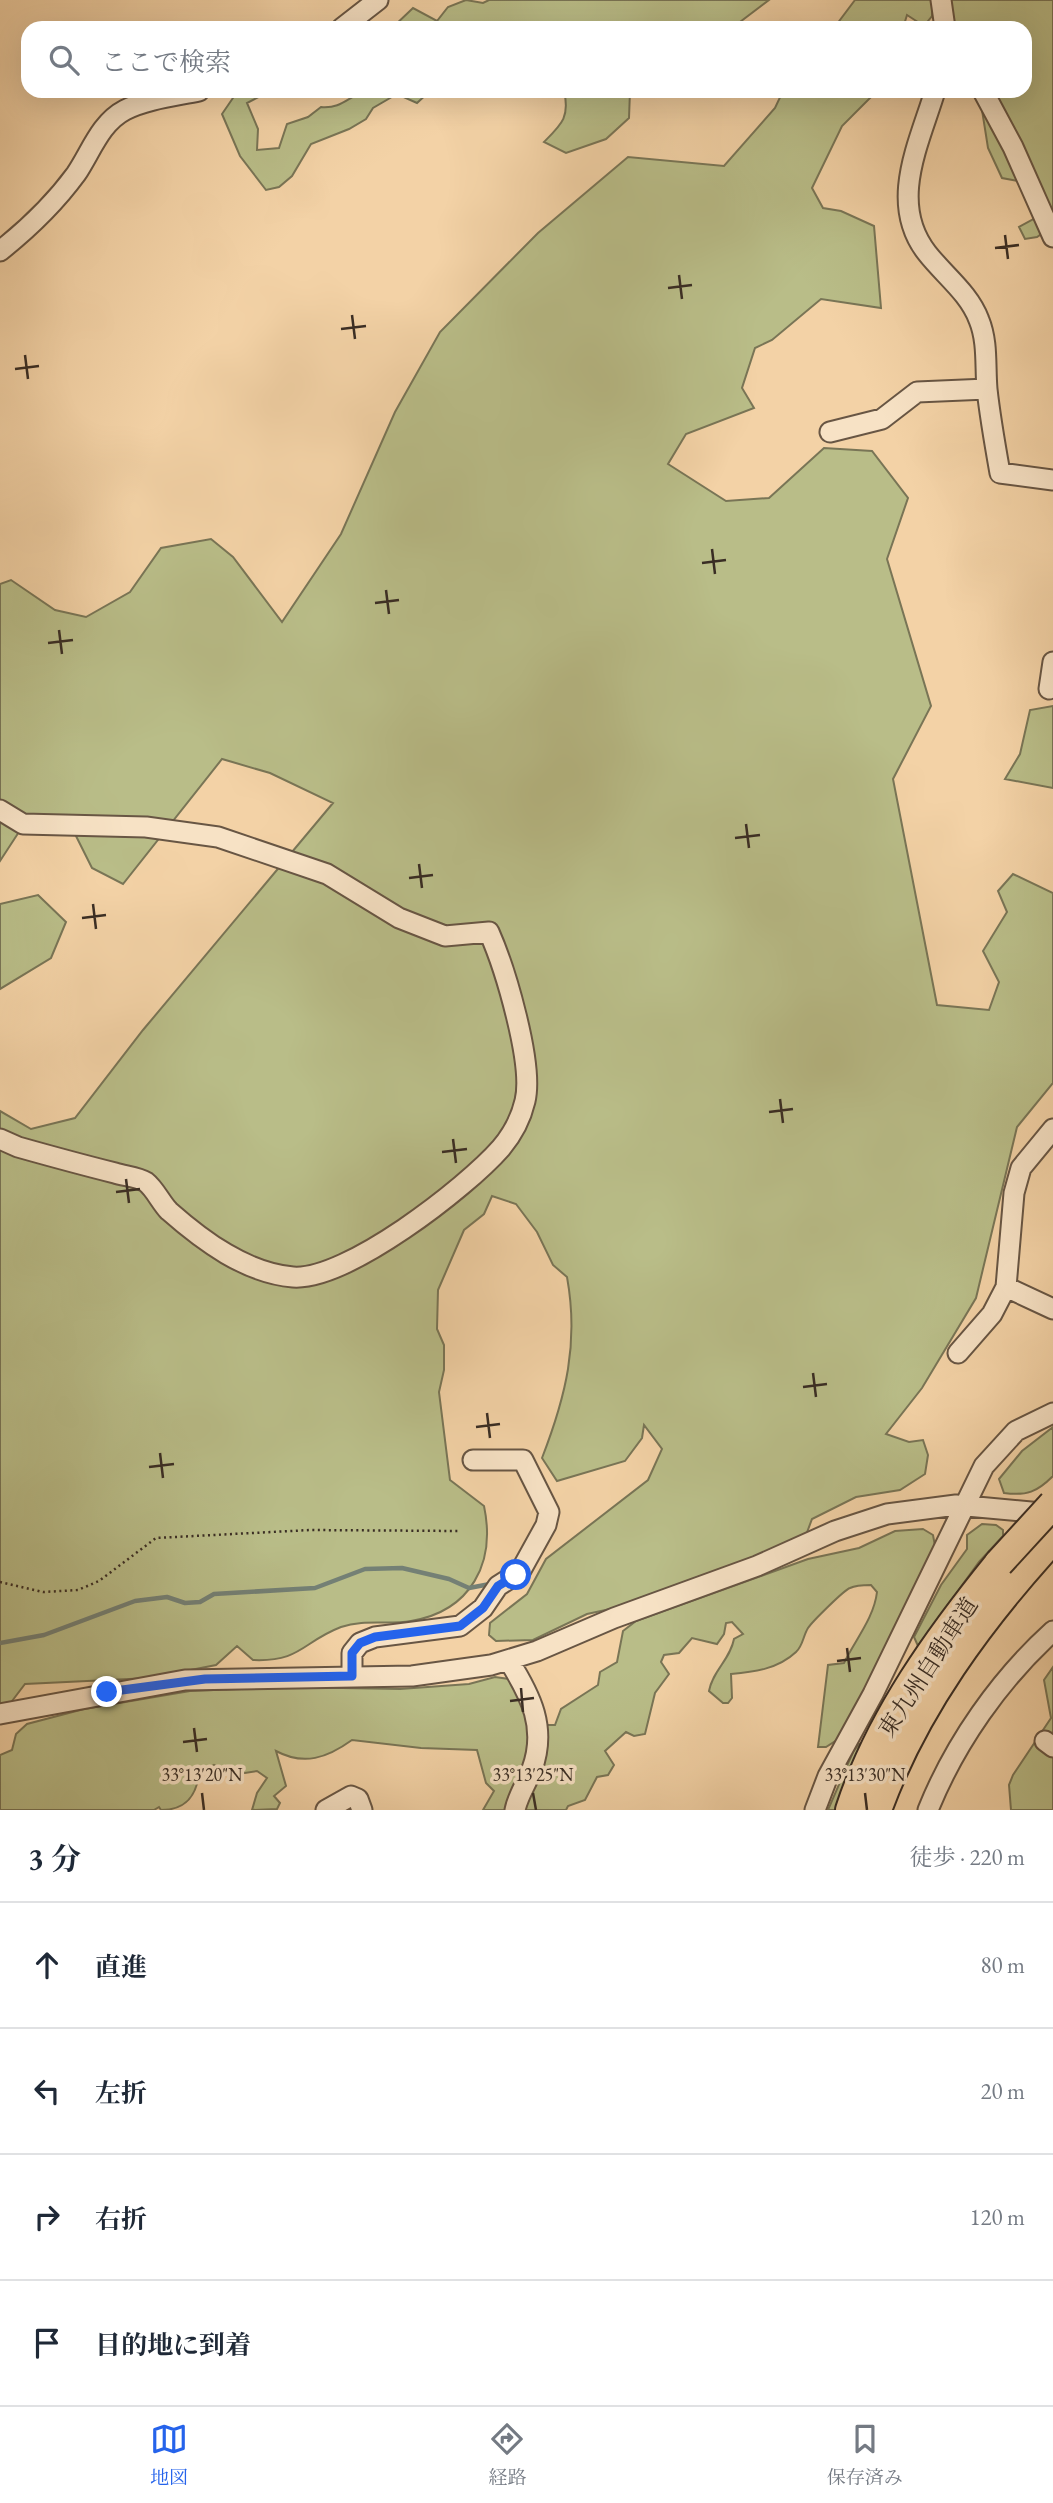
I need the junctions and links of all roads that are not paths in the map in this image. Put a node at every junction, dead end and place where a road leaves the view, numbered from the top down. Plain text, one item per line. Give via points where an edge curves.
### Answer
1 (378, 0) edge
2 (941, 0) edge
3 (351, 21) edge
4 (944, 21) edge
5 (165, 98) edge
6 (932, 98) edge
7 (987, 98) edge
8 (1053, 237) edge
9 (0, 251) edge
10 (987, 389) junction
11 (830, 432) dead end
12 (1053, 480) edge
13 (1053, 662) edge
14 (1049, 689) dead end
15 (0, 810) edge
16 (1053, 1129) edge
17 (0, 1139) edge
18 (1006, 1287) junction
19 (1053, 1309) edge
20 (958, 1353) dead end
21 (1053, 1413) edge
22 (473, 1460) dead end
23 (1053, 1504) edge
24 (964, 1505) junction
25 (1053, 1514) edge
26 (1053, 1539) edge
27 (1011, 1568) junction
28 (1053, 1630) edge
29 (509, 1661) junction
30 (352, 1676) junction
31 (0, 1713) edge
32 (326, 1810) edge
33 (362, 1810) edge
34 (515, 1810) edge
35 (815, 1810) edge
36 (850, 1810) edge
37 (877, 1810) edge
38 (928, 1810) edge

1 - 3 street
2 - 4 street
5 - 9 street via 123,111 105,126 76,173 36,223
6 - 10 street via 909,178 910,225 979,319 985,339
7 - 8 street
10 - 11 street via 916,392 882,419
10 - 12 street via 1000,473
13 - 14 street
15 - 17 street via 23,824 146,827 218,837 327,874 399,918 445,936 489,932 522,1043 528,1087 515,1128 474,1175 344,1266 294,1277 255,1267 209,1244 145,1182
16 - 18 street via 1021,1168 1014,1192
18 - 19 street
18 - 20 street via 992,1314
21 - 24 street via 999,1446
22 - 30 street via 523,1460 547,1502 549,1518 524,1566 460,1626 360,1643 352,1653
23 - 27 highway, 東九州自動車道, bridge
24 - 25 street
24 - 29 street via 919,1508 864,1521
24 - 35 street
26 - 27 highway, 東九州自動車道
27 - 36 highway, 東九州自動車道 via 952,1620 909,1686
27 - 37 highway, 東九州自動車道 via 933,1695 890,1774
28 - 38 street via 1024,1658 981,1714
29 - 30 street via 436,1674
29 - 34 street via 537,1714 539,1736 534,1766
30 - 31 street via 185,1680
32 - 33 street via 351,1797

